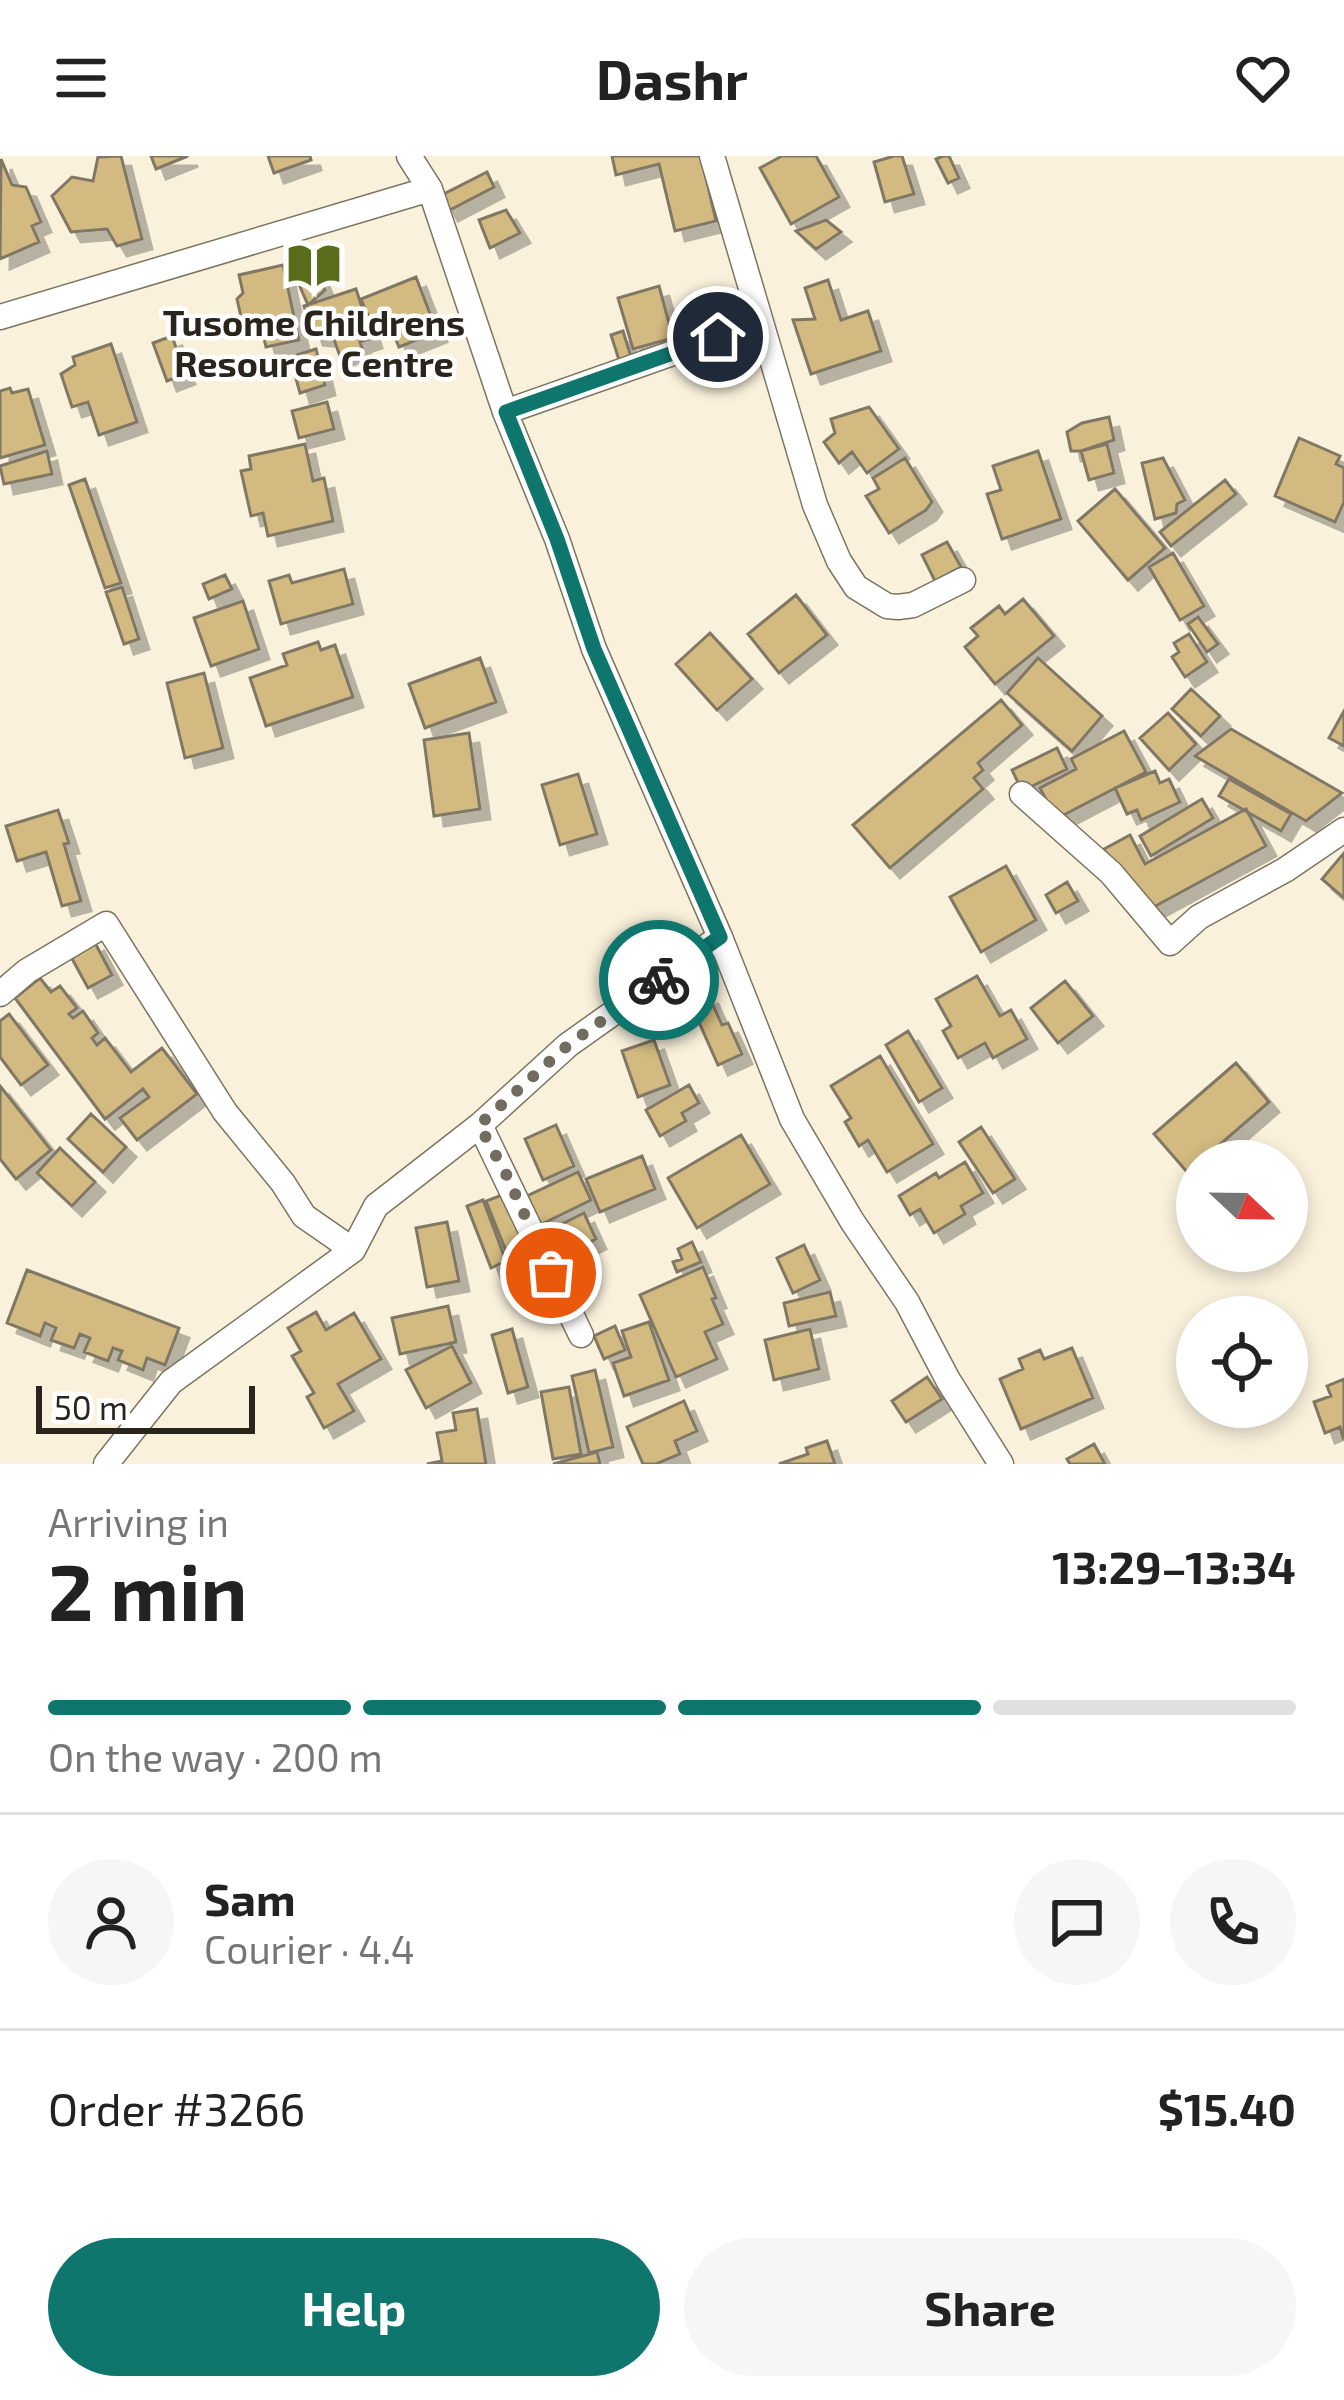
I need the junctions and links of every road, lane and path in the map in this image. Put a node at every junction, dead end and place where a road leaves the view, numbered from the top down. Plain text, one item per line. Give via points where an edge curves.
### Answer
1 (409, 156) edge
2 (712, 156) edge
3 (430, 189) junction
4 (0, 317) edge
5 (760, 322) junction
6 (506, 412) junction
7 (963, 580) dead end
8 (1022, 794) dead end
9 (1344, 830) edge
10 (720, 937) junction
11 (0, 994) edge
12 (479, 1125) junction
13 (353, 1250) junction
14 (580, 1335) dead end
15 (106, 1464) edge
16 (1001, 1464) edge

1 - 3 street
2 - 5 street
3 - 4 street
3 - 6 street
5 - 6 street
5 - 7 street via 815,505 856,587 898,607
6 - 10 street via 594,649
8 - 9 street via 1111,873 1170,943 1199,917
10 - 12 street via 568,1045
10 - 16 street via 792,1119
11 - 13 street via 106,924 225,1112 304,1216
12 - 13 street via 376,1207
12 - 14 street
13 - 15 street via 171,1382

